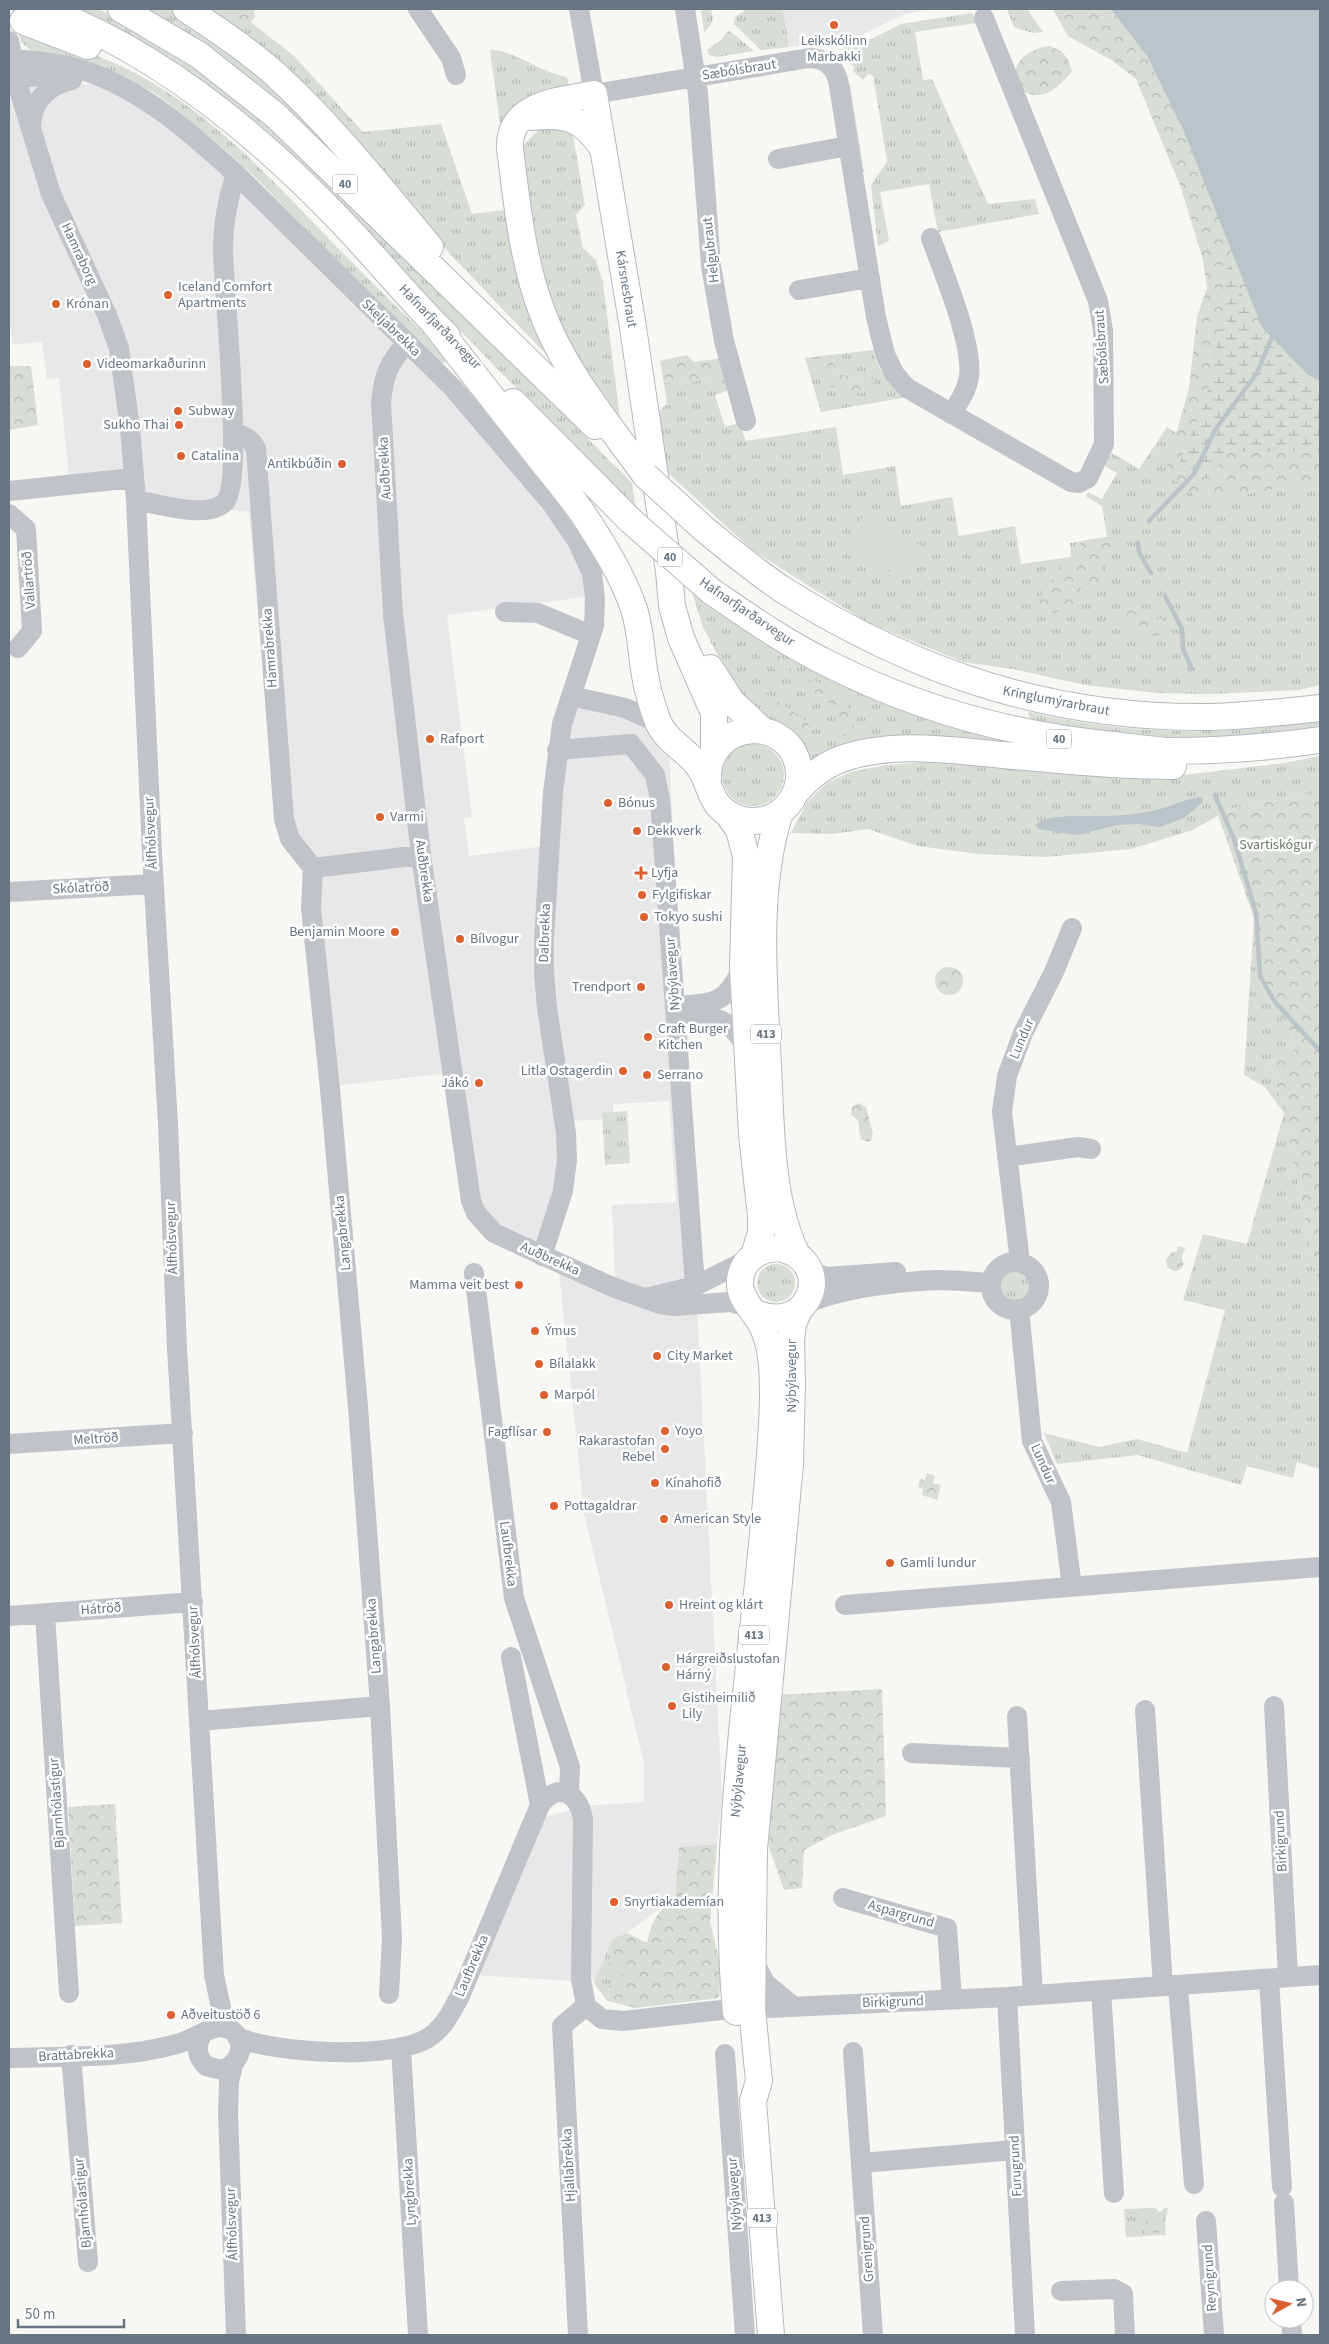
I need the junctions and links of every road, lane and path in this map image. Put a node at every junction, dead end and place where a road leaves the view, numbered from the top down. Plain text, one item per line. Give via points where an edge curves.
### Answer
1 (121, 9) edge
2 (186, 9) edge
3 (418, 9) edge
4 (580, 9) edge
5 (685, 9) edge
6 (984, 18) dead end
7 (21, 41) edge
8 (456, 75) dead end
9 (696, 77) junction
10 (77, 79) junction
11 (106, 79) junction
12 (594, 94) junction
13 (516, 122) junction
14 (32, 134) junction
15 (848, 146) junction
16 (602, 147) junction
17 (778, 159) dead end
18 (236, 174) junction
19 (931, 238) dead end
20 (870, 278) junction
21 (799, 290) dead end
22 (434, 323) junction
23 (406, 343) junction
24 (512, 346) junction
25 (951, 414) junction
26 (746, 421) dead end
27 (233, 433) junction
28 (634, 461) junction
29 (134, 478) junction
30 (9, 491) edge
31 (136, 500) junction
32 (9, 514) edge
33 (669, 570) junction
34 (505, 612) dead end
35 (592, 634) junction
36 (18, 648) dead end
37 (645, 676) junction
38 (571, 696) junction
39 (619, 706) junction
40 (1320, 708) edge
41 (657, 722) junction
42 (762, 730) junction
43 (1313, 741) edge
44 (557, 750) junction
45 (714, 752) junction
46 (708, 780) junction
47 (788, 802) junction
48 (728, 814) junction
49 (421, 855) junction
50 (313, 868) junction
51 (153, 884) junction
52 (9, 892) edge
53 (1072, 928) dead end
54 (742, 966) junction
55 (675, 1012) junction
56 (746, 1047) junction
57 (1091, 1149) dead end
58 (1007, 1157) junction
59 (542, 1256) junction
60 (751, 1257) junction
61 (1020, 1262) junction
62 (803, 1263) junction
63 (474, 1273) dead end
64 (939, 1280) junction
65 (992, 1283) junction
66 (695, 1286) junction
67 (644, 1298) junction
68 (802, 1307) junction
69 (752, 1310) junction
70 (1019, 1310) junction
71 (183, 1433) junction
72 (9, 1444) edge
73 (1320, 1567) edge
74 (1072, 1587) junction
75 (192, 1602) junction
76 (846, 1605) dead end
77 (45, 1614) junction
78 (9, 1616) edge
79 (511, 1657) dead end
80 (380, 1706) junction
81 (1274, 1706) dead end
82 (1145, 1710) dead end
83 (1017, 1716) dead end
84 (198, 1721) junction
85 (912, 1753) dead end
86 (1020, 1758) junction
87 (569, 1793) junction
88 (540, 1805) junction
89 (843, 1898) dead end
90 (752, 1953) junction
91 (214, 1975) junction
92 (1320, 1975) edge
93 (1278, 1978) junction
94 (1171, 1986) junction
95 (1101, 1990) junction
96 (69, 1993) dead end
97 (389, 1994) dead end
98 (1033, 1995) junction
99 (1007, 1997) junction
100 (952, 1999) junction
101 (586, 2006) junction
102 (793, 2006) junction
103 (744, 2009) junction
104 (204, 2033) junction
105 (233, 2033) junction
106 (401, 2048) junction
107 (298, 2050) junction
108 (143, 2051) junction
109 (853, 2052) dead end
110 (725, 2054) dead end
111 (71, 2055) junction
112 (9, 2058) edge
113 (235, 2063) junction
114 (207, 2066) junction
115 (228, 2114) junction
116 (1015, 2150) junction
117 (861, 2163) junction
118 (1194, 2184) dead end
119 (1114, 2193) dead end
120 (1206, 2221) dead end
121 (88, 2262) dead end
122 (1288, 2279) edge
123 (1061, 2291) dead end
124 (236, 2335) edge
125 (418, 2335) edge
126 (578, 2335) edge
127 (745, 2335) edge
128 (770, 2335) edge
129 (873, 2335) edge
130 (1024, 2335) edge
131 (1125, 2335) edge
132 (1214, 2335) edge

1 - 24 main road, 40 via 199,55 275,115
2 - 24 main road via 274,73 314,112
3 - 8 street via 451,58
4 - 12 street, Kársnesbraut
5 - 9 street, Helgubraut
6 - 25 street, Sæbólsbraut via 1098,301 1103,330 1104,444 1088,478 1075,483
7 - 10 street, Skeljabrekka via 41,76
7 - 11 street, Skeljabrekka via 57,64
7 - 14 street, Hamraborg
7 - 22 main road, Hafnarfjarðarvegur / 40 via 121,43 171,74 226,116 335,215
9 - 12 street, Sæbólsbraut
9 - 15 street, Sæbólsbraut via 809,58 820,60 836,75
9 - 26 street, Helgubraut via 711,266 724,341
10 - 11 street, Skeljabrekka
10 - 14 street, Skeljabrekka via 51,88 38,101 32,116
11 - 18 street, Skeljabrekka via 160,112
12 - 13 main road via 539,106
12 - 16 main road, Kársnesbraut
13 - 16 main road via 546,115 576,120 591,130
13 - 28 main road via 509,137 510,149 521,231 539,302 553,337 580,385
14 - 29 street, Hamraborg via 54,202 119,348
15 - 17 street
15 - 20 street, Sæbólsbraut
16 - 33 main road, Kársnesbraut / 413
18 - 23 street, Skeljabrekka
18 - 27 street via 226,206 223,247
19 - 25 street via 966,339 970,367 964,393
20 - 21 street
20 - 25 street, Sæbólsbraut via 883,349 894,373 915,394
22 - 37 main road via 582,514 614,566 634,609
22 - 43 main road, Hafnarfjarðarvegur / 40, bridge via 632,521 711,591 825,662 935,708 997,726 1067,740 1167,751
23 - 35 street, Skeljabrekka via 453,388 552,504 577,541 592,572 595,598
23 - 49 street, Auðbrekka via 390,362 381,402 393,614
24 - 28 main road, 40
27 - 31 street via 230,490 226,502 215,509 199,510
27 - 50 street, Hamrabrekka via 246,436 256,449 284,819 290,839
28 - 40 main road, Kringlumýrarbraut / 40, bridge via 704,529 784,590 850,629 964,679 1034,699 1133,714 1201,717
29 - 30 street
29 - 31 street, Hamraborg
31 - 51 street, Álfhólsvegur
32 - 36 street, Vallartröð via 26,529 32,631
33 - 42 main road, 413 via 721,688 740,712
33 - 45 main road, 413 via 672,606 681,638 714,713
34 - 35 street via 538,613
35 - 38 street, Skeljabrekka
37 - 39 street via 634,700
37 - 41 main road
38 - 39 street
38 - 44 street, Dalbrekka
39 - 41 street
41 - 46 main road via 670,739 696,762
42 - 45 main road via 738,732 724,740
42 - 47 main road, 413 via 778,737 791,750 798,766 799,775
43 - 47 main road via 1273,756 1203,766 1132,766 970,752 884,750 856,755 827,766 807,780
44 - 55 street, Nýbýlavegur via 631,744 655,775 660,799
44 - 59 street, Dalbrekka via 544,972 567,1160 563,1191
45 - 46 main road, 413 via 708,768
46 - 48 main road, 413 via 714,799
47 - 48 main road via 758,821
47 - 62 main road, 413 via 772,838 768,861 764,978 769,1092 779,1195 784,1223
48 - 54 main road, 413 via 739,830 746,856
49 - 50 street
49 - 59 street, Auðbrekka via 471,1201 476,1213 494,1233
50 - 80 street, Langabrekka via 311,908 330,1089
51 - 52 street, Skólatröð
51 - 71 street, Álfhólsvegur
53 - 58 street, Lundur via 1023,1033 1007,1076 1002,1112
54 - 55 street via 734,987 726,995 716,1001
54 - 56 main road, 413
55 - 56 street via 724,1021 738,1032
55 - 66 street, Nýbýlavegur
56 - 60 main road, 413 via 761,1216 761,1233
57 - 58 street via 1078,1147
58 - 61 street, Lundur
59 - 67 street, Auðbrekka
60 - 62 main road via 775,1248 787,1250
60 - 66 street
60 - 69 main road, 413 via 741,1275 740,1286
61 - 65 street via 998,1268
61 - 70 street via 1033,1270 1039,1290 1032,1303
62 - 64 street via 822,1276 904,1272 926,1274
62 - 68 main road, 413 via 811,1282 810,1293
63 - 87 street, Laufbrekka via 514,1598 570,1767
64 - 65 street
64 - 68 street via 866,1288 836,1294
65 - 70 street via 998,1303
66 - 67 street
67 - 69 street, Auðbrekka via 674,1306 730,1302
68 - 69 main road via 778,1319
68 - 90 main road, Nýbýlavegur / 413 via 793,1324 791,1340 790,1464 756,1824
69 - 103 main road, Nýbýlavegur / 413 via 765,1331 770,1355 772,1414 736,1803 733,1951
70 - 74 street, Lundur via 1032,1441 1061,1502
71 - 72 street, Meltröð
71 - 75 street, Álfhólsvegur
73 - 74 street
74 - 76 street
75 - 77 street, Hátröð
75 - 84 street, Álfhólsvegur
77 - 78 street, Hátröð
77 - 96 street, Bjarnhólastígur
79 - 88 street
80 - 84 street
80 - 97 street, Langabrekka via 392,1938
81 - 93 street, Birkigrund
82 - 94 street
83 - 86 street
84 - 91 street, Álfhólsvegur
85 - 86 street
86 - 98 street
87 - 88 street via 553,1794
87 - 101 street via 581,1808 583,1819 581,1979
88 - 106 street, Laufbrekka via 448,2018 427,2039
89 - 100 street, Aspargrund via 948,1928
90 - 102 street via 765,1983
90 - 103 main road, Nýbýlavegur / 413
91 - 104 street, Álfhólsvegur
91 - 105 street, Álfhólsvegur via 223,2017
92 - 93 street, Birkigrund
93 - 94 street, Birkigrund
93 - 122 street, Birkigrund
94 - 95 street, Birkigrund
94 - 118 street
95 - 98 street, Birkigrund
95 - 119 street
98 - 99 street, Birkigrund
99 - 100 street, Birkigrund
99 - 116 street, Furugrund
100 - 102 street, Birkigrund
101 - 103 street via 602,2019 623,2021
101 - 126 street, Hjallabrekka via 562,2026
102 - 103 street, Birkigrund
103 - 128 main road, Nýbýlavegur / 413 via 759,2081 754,2101
104 - 105 street via 217,2027
104 - 108 street, Brattabrekka via 179,2044
104 - 114 street via 197,2046 200,2058
105 - 107 street via 249,2042
105 - 113 street via 241,2049
106 - 107 street
106 - 125 street, Lyngbrekka
107 - 113 street
108 - 111 street, Brattabrekka
108 - 114 street, Brattabrekka via 188,2058
109 - 117 street, Grenigrund
110 - 127 street, Nýbýlavegur
111 - 112 street, Brattabrekka
111 - 121 street, Bjarnhólastígur
113 - 114 street via 222,2070
113 - 115 street, Álfhólsvegur via 229,2082
114 - 115 street, Álfhólsvegur
115 - 124 street, Álfhólsvegur
116 - 117 street
116 - 130 street, Furugrund
117 - 129 street, Grenigrund
120 - 132 street, Reynigrund
123 - 131 street via 1114,2289 1123,2294

